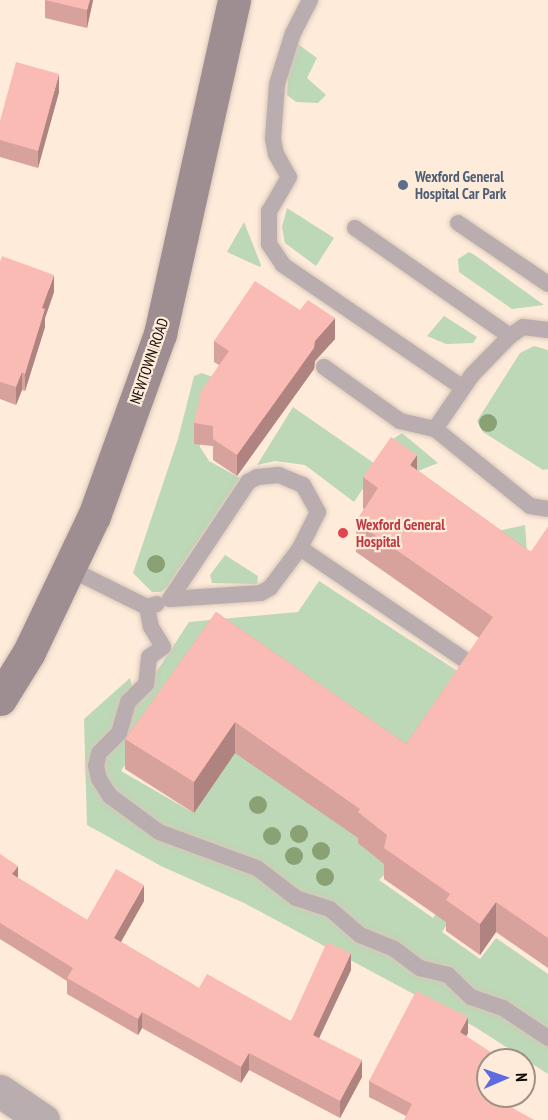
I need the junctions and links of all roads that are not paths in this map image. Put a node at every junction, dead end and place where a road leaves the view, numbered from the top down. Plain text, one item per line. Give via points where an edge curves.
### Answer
1 (234, 0) edge
2 (310, 0) edge
3 (458, 223) dead end
4 (355, 228) dead end
5 (548, 284) edge
6 (548, 330) edge
7 (510, 336) junction
8 (324, 367) dead end
9 (462, 387) junction
10 (435, 429) junction
11 (548, 509) edge
12 (300, 548) junction
13 (68, 568) junction
14 (170, 599) junction
15 (147, 607) junction
16 (469, 663) edge
17 (0, 699) edge
18 (548, 1038) edge
19 (0, 1092) edge
20 (43, 1120) edge

1 - 13 main road, NEWTOWN ROAD via 160,334 94,516
2 - 9 lane via 293,33 277,84 273,140 289,177 268,211 268,244 283,266
3 - 5 lane
4 - 7 lane
6 - 7 lane via 524,327
7 - 9 lane
8 - 10 lane via 400,421
9 - 10 lane
10 - 11 lane via 530,506
12 - 14 lane via 261,593
12 - 14 lane via 318,512 316,503 303,485 290,478 257,477 248,482
12 - 16 lane
13 - 15 lane
13 - 17 main road, NEWTOWN ROAD via 29,652
14 - 15 lane
15 - 18 lane via 151,627 163,647 149,657 146,684 128,702 119,733 99,753 99,779 110,796 159,832 257,868 296,898 330,909 360,935 393,948 420,968 448,975 471,997 503,1008
19 - 20 street

